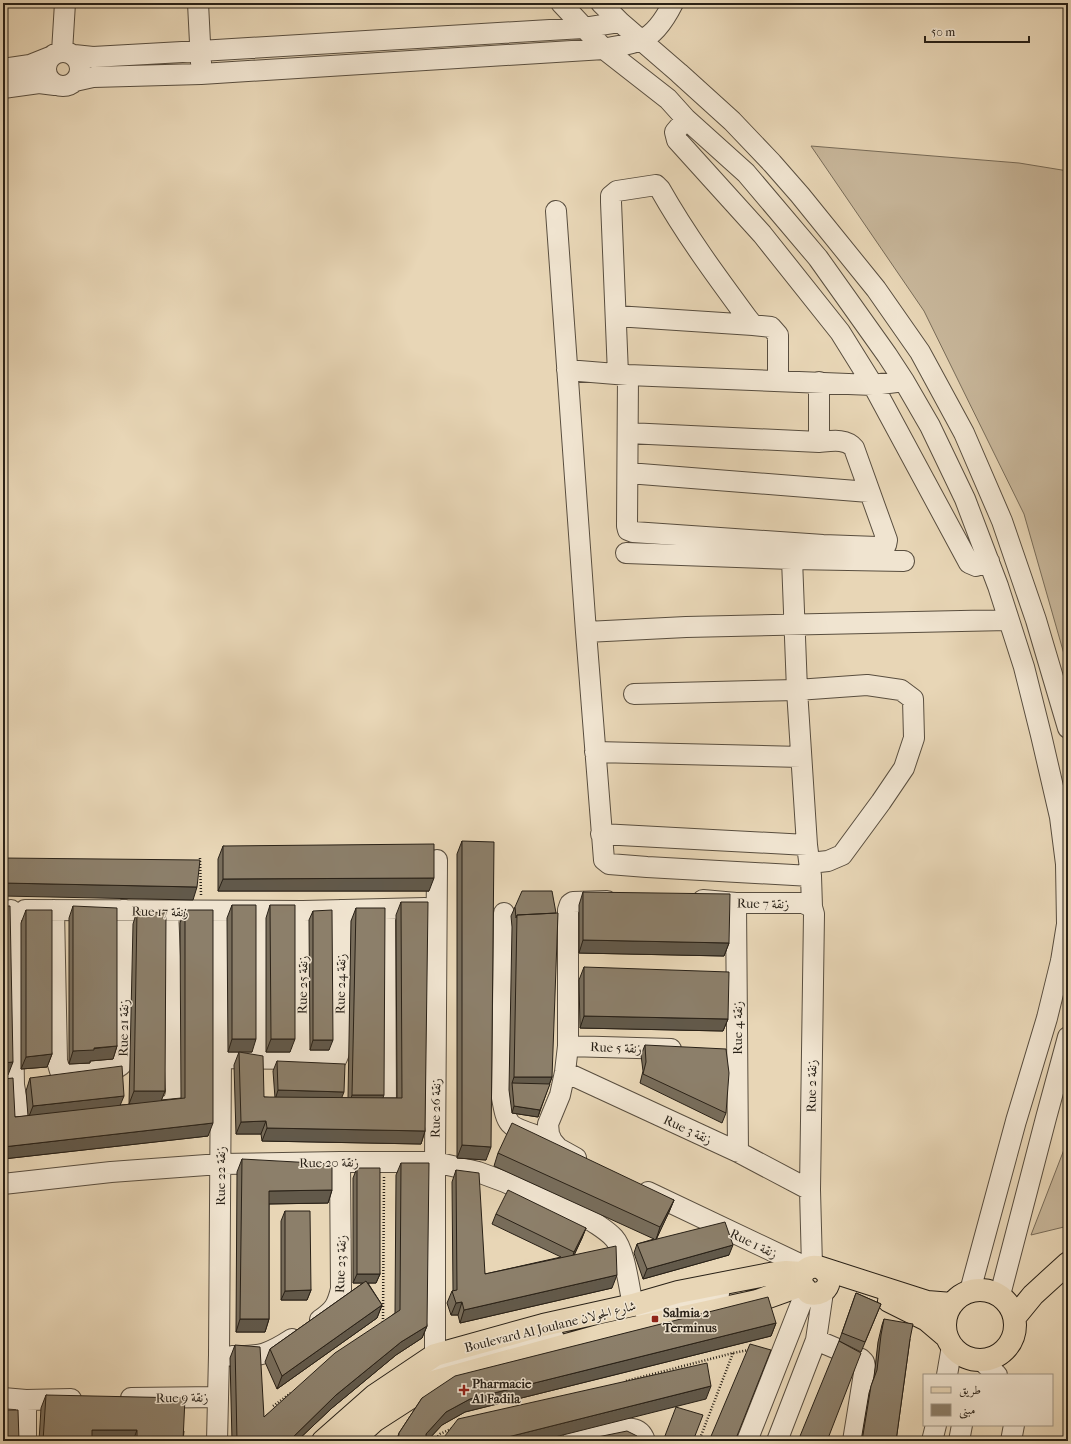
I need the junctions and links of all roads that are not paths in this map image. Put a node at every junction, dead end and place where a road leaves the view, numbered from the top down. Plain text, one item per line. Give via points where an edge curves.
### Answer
1 (65, 3) edge
2 (198, 3) edge
3 (561, 3) edge
4 (601, 3) edge
5 (673, 3) edge
6 (620, 22) junction
7 (583, 28) junction
8 (641, 40) junction
9 (604, 49) junction
10 (200, 51) junction
11 (62, 55) junction
12 (3, 69) edge
13 (201, 74) junction
14 (75, 81) junction
15 (55, 84) junction
16 (3, 88) edge
17 (686, 119) junction
18 (556, 211) dead end
19 (616, 316) junction
20 (753, 325) junction
21 (567, 370) junction
22 (623, 374) junction
23 (778, 381) junction
24 (904, 381) junction
25 (819, 382) junction
26 (873, 385) junction
27 (628, 433) junction
28 (819, 442) junction
29 (628, 473) junction
30 (869, 492) junction
31 (626, 553) dead end
32 (792, 559) junction
33 (904, 561) dead end
34 (989, 561) junction
35 (1008, 620) junction
36 (795, 625) junction
37 (586, 632) junction
38 (797, 690) junction
39 (634, 694) dead end
40 (1068, 728) edge
41 (595, 752) junction
42 (801, 757) junction
43 (601, 834) junction
44 (437, 860) dead end
45 (810, 861) junction
46 (685, 899) edge
47 (625, 900) edge
48 (736, 903) junction
49 (812, 907) junction
50 (437, 908) junction
51 (7, 910) edge
52 (54, 910) junction
53 (124, 910) junction
54 (341, 910) junction
55 (386, 910) junction
56 (168, 911) junction
57 (210, 911) junction
58 (260, 911) junction
59 (303, 912) junction
60 (504, 913) dead end
61 (1068, 1037) edge
62 (568, 1046) junction
63 (691, 1050) edge
64 (221, 1058) junction
65 (261, 1058) junction
66 (302, 1059) junction
67 (565, 1072) junction
68 (386, 1106) edge
69 (136, 1110) edge
70 (58, 1119) edge
71 (552, 1141) junction
72 (738, 1152) junction
73 (340, 1162) junction
74 (434, 1162) junction
75 (220, 1164) junction
76 (590, 1164) edge
77 (3, 1184) edge
78 (632, 1185) edge
79 (810, 1190) junction
80 (1068, 1263) edge
81 (810, 1279) junction
82 (970, 1291) junction
83 (1000, 1295) junction
84 (952, 1304) junction
85 (633, 1305) junction
86 (1015, 1317) junction
87 (816, 1340) junction
88 (949, 1342) junction
89 (219, 1355) junction
90 (435, 1355) junction
91 (982, 1368) edge
92 (947, 1374) edge
93 (218, 1397) junction
94 (3, 1398) edge
95 (114, 1398) edge
96 (90, 1399) edge
97 (26, 1400) junction
98 (936, 1426) edge
99 (962, 1426) edge
100 (1014, 1426) edge
101 (642, 1437) edge
102 (358, 1439) edge
103 (26, 1441) edge
104 (217, 1441) edge
105 (323, 1441) edge
106 (333, 1441) edge
107 (338, 1441) edge
108 (572, 1441) edge
109 (747, 1441) edge
110 (777, 1441) edge
111 (853, 1441) edge
112 (932, 1441) edge
113 (959, 1441) edge
114 (1011, 1441) edge

1 - 11 street
2 - 10 street
3 - 7 street
4 - 6 street
5 - 8 street via 661,23
6 - 7 street
6 - 8 street
7 - 9 street
7 - 10 street
8 - 9 street
8 - 40 street via 732,121 772,163 876,289 920,352 964,433 1002,521 1036,620
9 - 13 street
9 - 17 street via 668,99
10 - 11 street via 93,57
10 - 13 street
11 - 12 street via 30,65
11 - 14 street via 80,65
11 - 15 street via 47,63 45,69 50,81
13 - 14 street via 93,77
14 - 15 street via 66,86
15 - 16 street via 39,83
17 - 24 street via 746,172 780,212 818,258
17 - 26 street via 675,132 677,140 762,234 840,332
18 - 21 street
19 - 20 street
19 - 20 street via 612,196 617,191 656,185 706,263
19 - 22 street
20 - 23 street via 771,327 778,336
21 - 22 street
21 - 37 street
22 - 23 street
22 - 27 street
23 - 25 street
24 - 26 street
24 - 34 street via 936,438 965,499
25 - 26 street
25 - 28 street
26 - 34 street via 969,564 976,566
27 - 28 street
27 - 29 street
28 - 30 street via 845,441 850,444 854,448
29 - 30 street
29 - 30 street via 627,526 628,530 633,532 823,546 883,547 888,540
31 - 32 street
32 - 33 street
32 - 36 street, Rue 2 زنقة
34 - 35 street
35 - 36 street
35 - 82 street via 1030,690 1060,817 1066,864 1067,924 1061,961 1046,1018
36 - 37 street
36 - 38 street, Rue 2 زنقة
37 - 41 street
38 - 39 street
38 - 42 street, Rue 2 زنقة
38 - 45 street via 868,685 901,690 913,699 914,738 904,768 842,855 828,861
41 - 42 street
41 - 43 street
42 - 45 street, Rue 2 زنقة
43 - 45 street
43 - 45 street via 604,860 609,864 647,867
44 - 50 street, Rue 26 زنقة
45 - 49 street, Rue 2 زنقة
46 - 48 street, Rue 7 زنقة
47 - 62 street via 570,904 568,910 575,967
48 - 49 street, Rue 7 زنقة via 803,903
48 - 72 street, Rue 4 زنقة via 729,976 730,1051
49 - 79 street, Rue 2 زنقة via 814,914
50 - 55 street, Rue 17 زنقة
50 - 74 street, Rue 26 زنقة
51 - 52 street, Rue 17 زنقة
51 - 70 street via 14,1085 20,1118 23,1122
52 - 53 street, Rue 17 زنقة
52 - 53 street, Rue 21 زنقة via 57,1061 60,1071 69,1073 115,1069 123,1060
53 - 56 street, Rue 17 زنقة
54 - 55 street, Rue 17 زنقة
54 - 59 street, Rue 17 زنقة
54 - 66 street, Rue 24 زنقة via 339,1053 337,1058 333,1059
55 - 68 street
56 - 57 street, Rue 17 زنقة
56 - 69 street via 176,1092 172,1104 166,1107
57 - 58 street, Rue 17 زنقة
57 - 64 street, Rue 22 زنقة
58 - 59 street, Rue 17 زنقة
58 - 65 street
59 - 66 street, Rue 25 زنقة
60 - 71 street via 504,1113 507,1120 517,1129
61 - 83 street
62 - 63 street, Rue 5 زنقة
62 - 67 street
64 - 65 street
64 - 75 street, Rue 22 زنقة
65 - 66 street
67 - 71 street via 560,1095 548,1124
67 - 72 street, Rue 3 زنقة
71 - 76 street via 558,1148
72 - 79 street, Rue 3 زنقة
73 - 74 street, Rue 20 زنقة
73 - 75 street, Rue 20 زنقة
73 - 89 street, Rue 23 زنقة via 340,1289 336,1306 330,1313 265,1354
74 - 85 street, Rue 20 زنقة via 470,1170 505,1182 592,1220 615,1239 622,1256
74 - 90 street, Rue 26 زنقة
75 - 77 street, Rue 20 زنقة via 111,1172
75 - 89 street, Rue 22 زنقة
78 - 81 street, Rue 1 زنقة
79 - 81 street, Rue 2 زنقة
80 - 86 main road via 1033,1295
81 - 84 main road via 927,1302
81 - 85 main road, Boulevard Al Joulane شارع الجولان via 786,1272 770,1274 678,1292
81 - 87 street
81 - 88 main road via 855,1287 882,1298 927,1320
81 - 102 main road, Boulevard Al Joulane شارع الجولان via 757,1301 602,1335 436,1381 374,1421
81 - 106 street via 751,1286 486,1349 435,1364 374,1406
81 - 107 street via 484,1354 435,1369 374,1410
81 - 109 street
82 - 83 main road via 980,1289
82 - 84 main road
83 - 86 main road
84 - 88 main road via 946,1314 945,1326
85 - 90 main road, Boulevard Al Joulane شارع الجولان via 543,1325
86 - 91 main road via 1012,1341 1004,1351
87 - 110 street
87 - 111 street via 864,1362
88 - 91 main road via 962,1356
88 - 92 street
89 - 93 street, Rue 22 زنقة
90 - 105 main road, Boulevard Al Joulane شارع الجولان via 374,1396
93 - 95 street, Rue 9 زنقة
93 - 104 street, Rue 22 زنقة
94 - 97 street
96 - 97 street
97 - 103 street
98 - 112 street
99 - 113 street
100 - 114 street
101 - 108 street via 633,1429 626,1428

